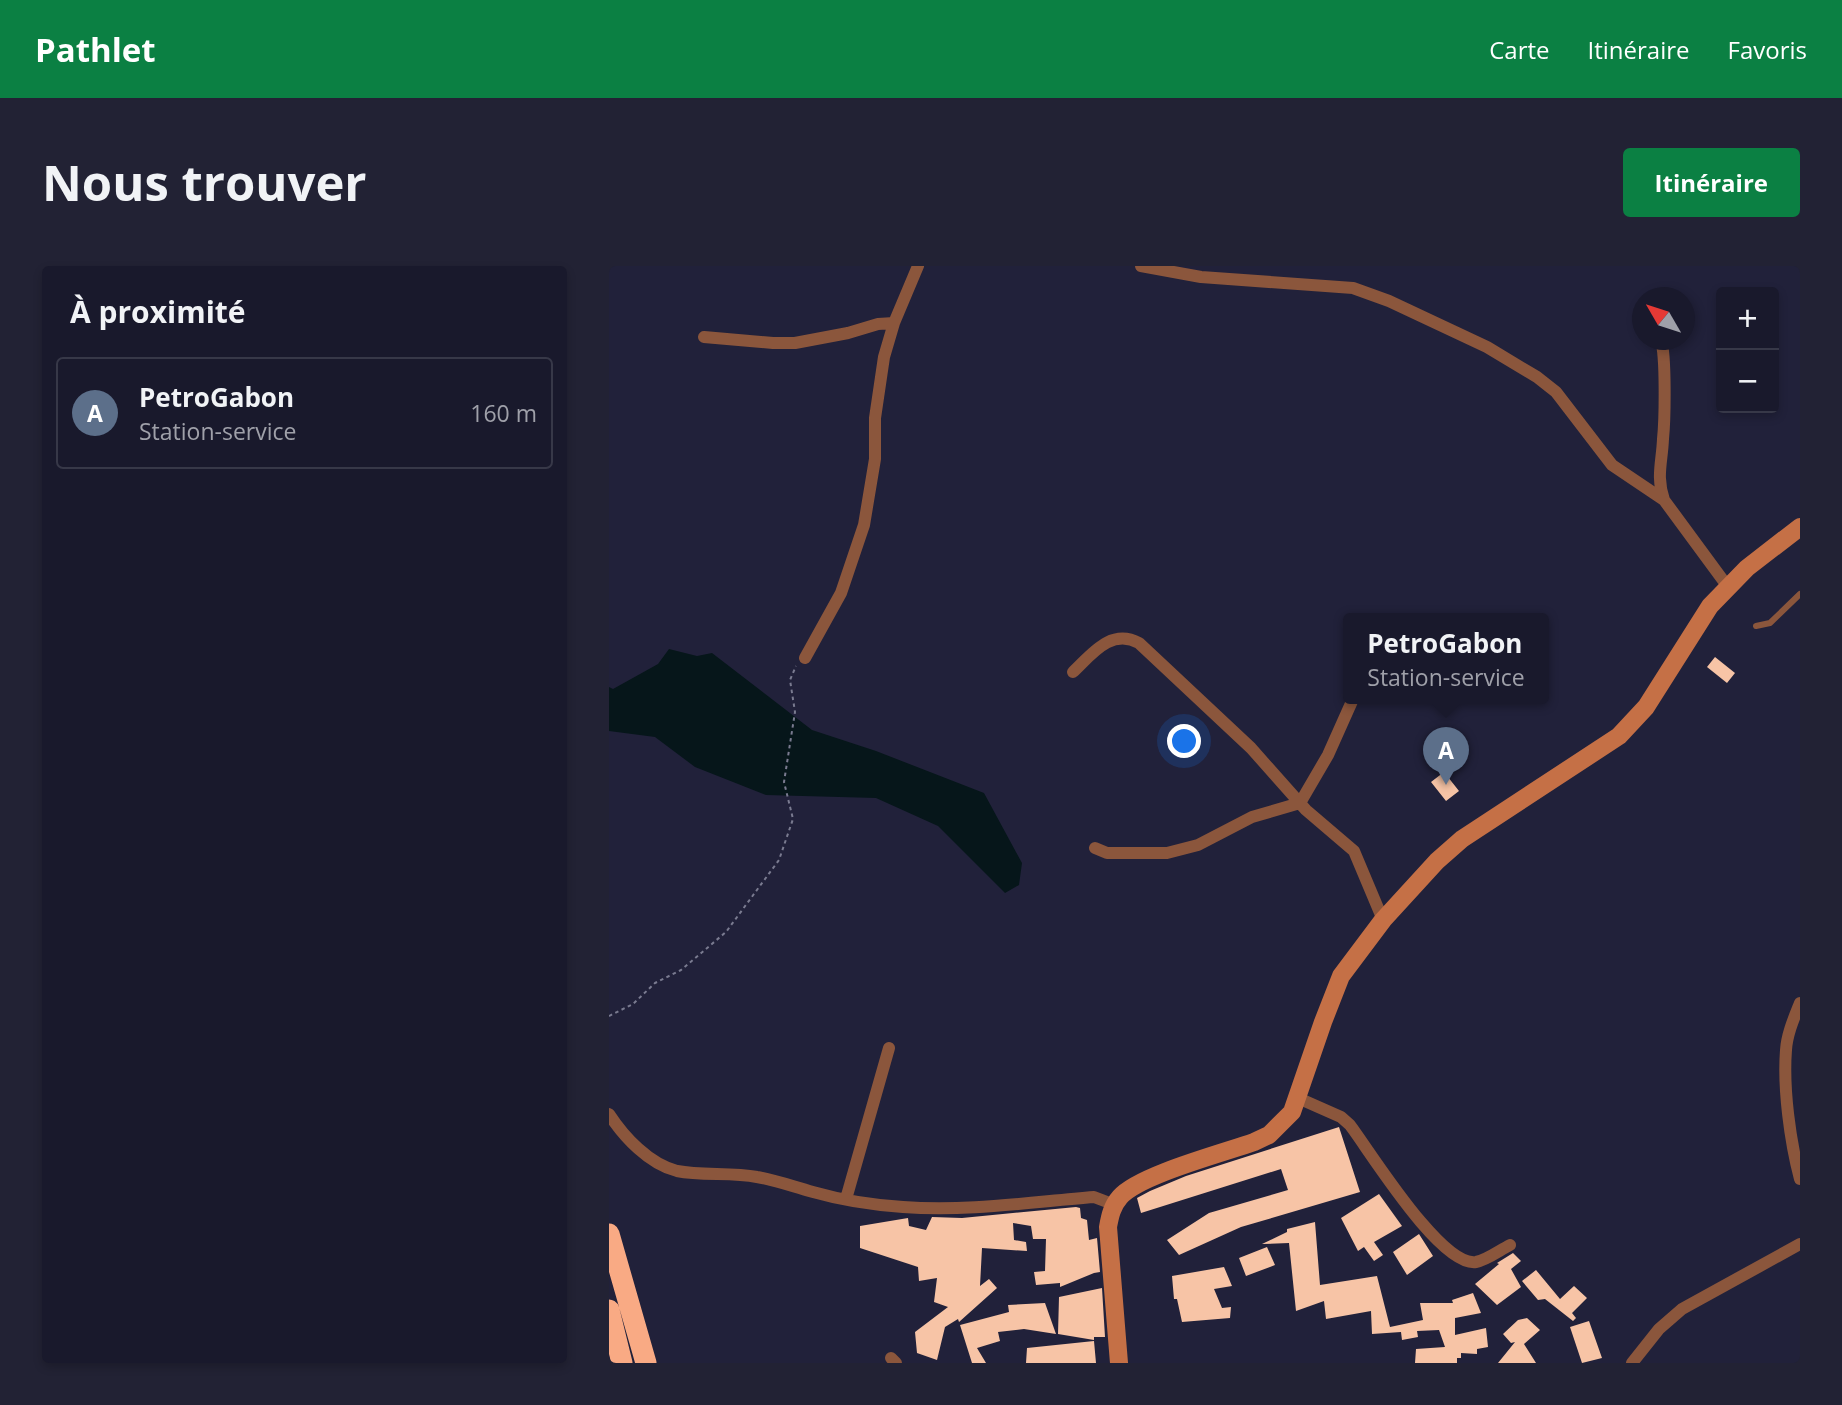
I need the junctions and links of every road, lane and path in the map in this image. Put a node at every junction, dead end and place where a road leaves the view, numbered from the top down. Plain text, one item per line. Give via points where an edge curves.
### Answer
1 (918, 266) edge
2 (1141, 266) edge
3 (1176, 269) edge
4 (894, 323) junction
5 (703, 337) dead end
6 (1662, 350) edge
7 (1664, 500) junction
8 (1800, 527) edge
9 (1728, 587) junction
10 (1800, 594) edge
11 (1756, 626) dead end
12 (804, 658) joint
13 (1073, 672) dead end
14 (1351, 704) edge
15 (1300, 803) junction
16 (1095, 848) dead end
17 (1383, 920) junction
18 (1800, 1003) edge
19 (609, 1016) edge
20 (889, 1048) dead end
21 (1298, 1098) junction
22 (609, 1114) edge
23 (1800, 1179) edge
24 (846, 1199) junction
25 (1115, 1205) junction
26 (609, 1234) edge
27 (1800, 1244) edge
28 (1510, 1245) dead end
29 (610, 1319) edge
30 (622, 1363) edge
31 (646, 1363) edge
32 (1119, 1363) edge
33 (1632, 1363) edge

1 - 4 street
2 - 3 street
3 - 7 street via 1269,284 1353,288 1487,347 1556,392 1612,466
4 - 5 street via 795,343
4 - 12 street via 884,357 864,524 845,585
6 - 7 street via 1664,436 1659,484
7 - 9 street
8 - 9 main road
9 - 17 main road via 1701,619 1646,706 1619,736 1462,839
10 - 11 lane via 1770,623
12 - 19 path via 790,680 795,712 784,782 793,819 779,860 726,932 681,970
13 - 15 street via 1109,641 1129,638 1139,643 1251,748
14 - 15 street
15 - 16 street via 1252,817 1198,845 1167,853 1117,854
15 - 17 street via 1354,851
17 - 21 main road via 1341,976
18 - 23 street via 1786,1048
20 - 24 street
21 - 25 main road via 1283,1124 1269,1135 1131,1187
21 - 28 street via 1350,1125 1407,1204 1451,1254 1475,1262
22 - 24 street via 646,1154 672,1169 758,1177
24 - 25 street via 933,1208 1094,1198
25 - 32 main road via 1108,1227
26 - 31 highway
27 - 33 street via 1682,1309
29 - 30 highway

